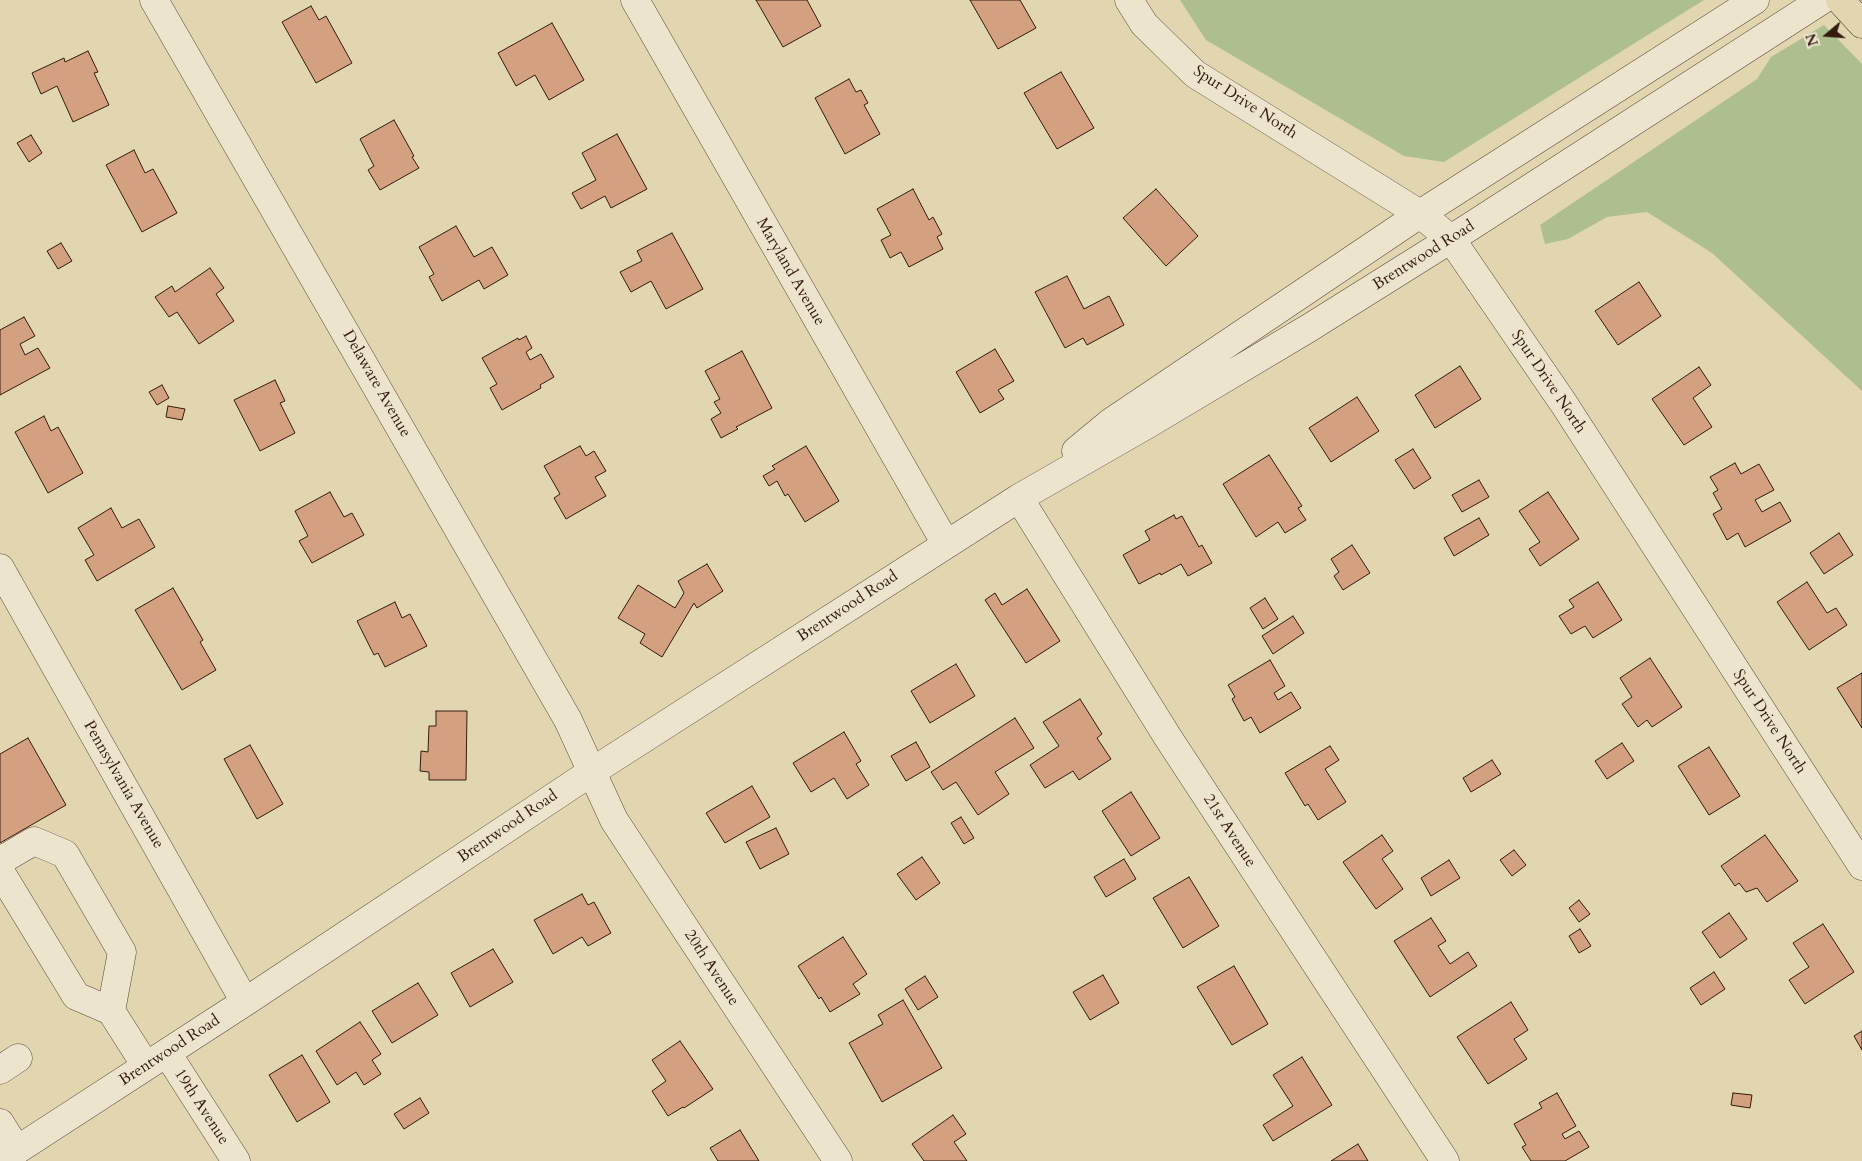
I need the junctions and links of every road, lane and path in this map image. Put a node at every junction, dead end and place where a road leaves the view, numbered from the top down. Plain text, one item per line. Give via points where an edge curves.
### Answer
1 (154, 0) edge
2 (635, 0) edge
3 (1129, 0) edge
4 (1822, 0) edge
5 (1840, 0) edge
6 (1751, 3) edge
7 (1862, 24) edge
8 (1420, 214) junction
9 (1451, 240) junction
10 (1019, 498) junction
11 (946, 544) junction
12 (0, 568) edge
13 (593, 771) junction
14 (0, 861) edge
15 (1862, 866) edge
16 (0, 871) edge
17 (245, 1002) junction
18 (111, 1011) junction
19 (156, 1059) junction
20 (0, 1123) edge
21 (8, 1156) edge
22 (236, 1161) edge
23 (838, 1161) edge
24 (1445, 1161) edge

1 - 13 street, Delaware Avenue via 558,702
2 - 11 street, Maryland Avenue
3 - 8 street, Spur Drive North via 1144,24 1195,74
4 - 9 street, Brentwood Road
5 - 7 highway
6 - 8 street, Brentwood Road
8 - 9 street, Spur Drive North
8 - 10 street, Brentwood Road via 1111,422
9 - 10 street, Brentwood Road via 1165,414
9 - 15 street, Spur Drive North via 1564,404
10 - 11 street, Brentwood Road
10 - 24 street, 21st Avenue via 1167,736
11 - 13 street, Brentwood Road
12 - 17 street, Pennsylvania Avenue
13 - 17 street, Brentwood Road
13 - 23 street, 20th Avenue via 614,820
14 - 18 street via 34,841 65,854 122,952
16 - 18 street via 76,996
17 - 19 street, Brentwood Road
18 - 19 street, 19th Avenue
19 - 21 street, Brentwood Road
19 - 22 street, 19th Avenue
20 - 21 street

